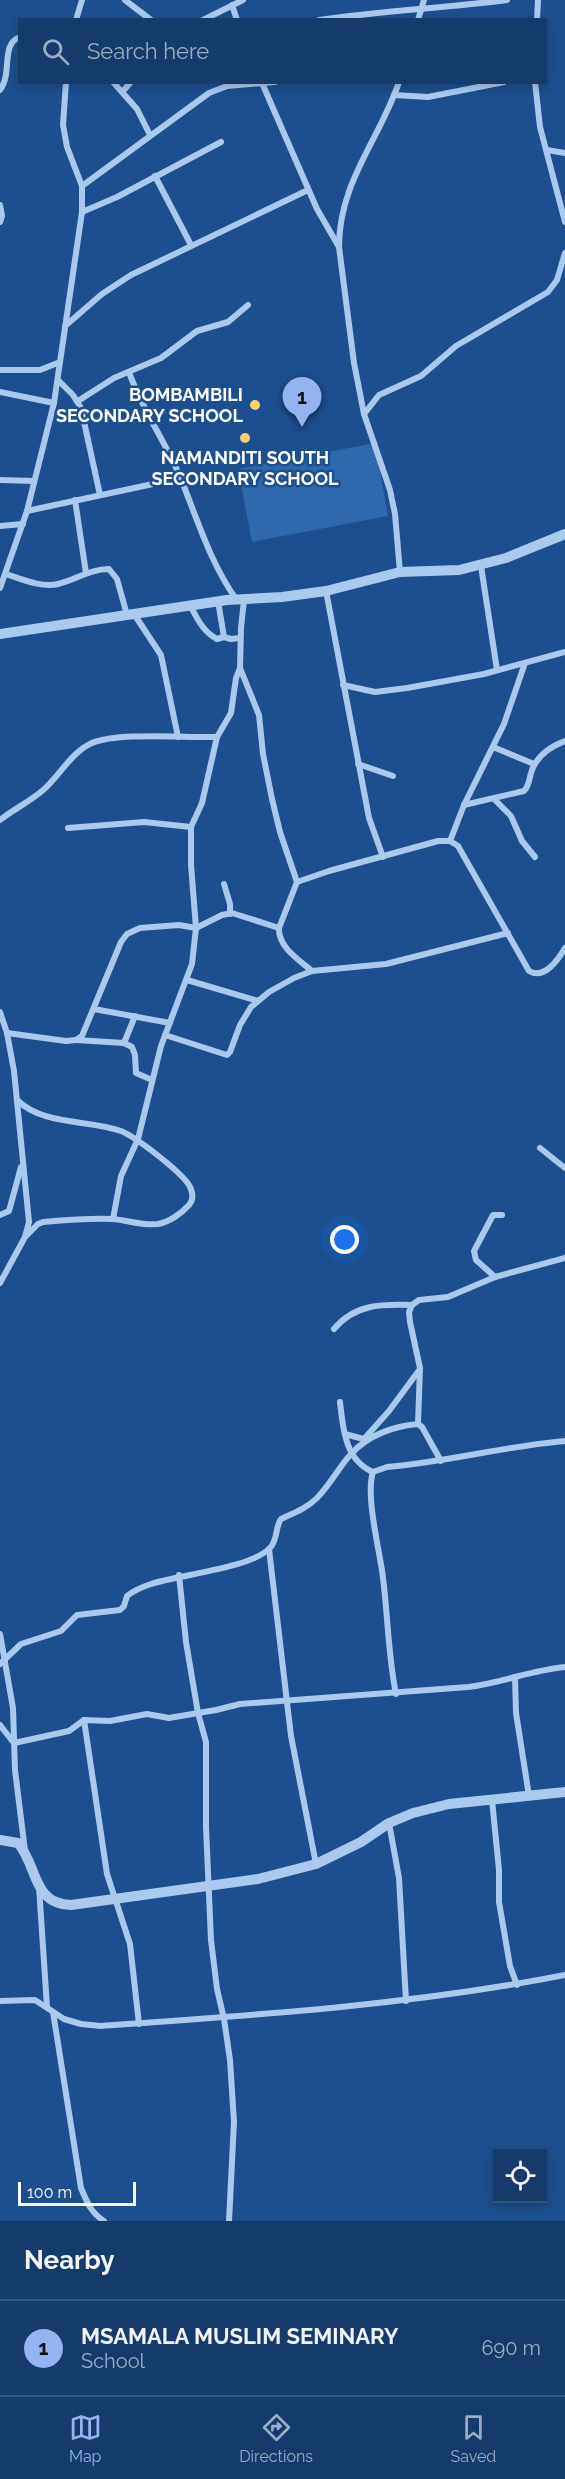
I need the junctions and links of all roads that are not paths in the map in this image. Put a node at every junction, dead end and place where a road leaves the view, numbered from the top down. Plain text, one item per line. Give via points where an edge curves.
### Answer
1 (82, 0) edge
2 (125, 0) edge
3 (243, 0) edge
4 (424, 0) edge
5 (507, 0) edge
6 (538, 0) edge
7 (232, 5) junction
8 (420, 9) junction
9 (77, 18) edge
10 (148, 18) edge
11 (207, 18) edge
12 (236, 18) edge
13 (333, 18) edge
14 (418, 18) edge
15 (537, 18) edge
16 (18, 38) edge
17 (2, 60) edge
18 (66, 84) edge
19 (115, 84) edge
20 (129, 84) edge
21 (227, 84) edge
22 (262, 84) edge
23 (398, 84) edge
24 (494, 84) edge
25 (535, 84) edge
26 (0, 90) edge
27 (123, 91) junction
28 (394, 95) junction
29 (150, 135) junction
30 (221, 142) dead end
31 (547, 150) junction
32 (565, 153) edge
33 (155, 176) junction
34 (82, 186) junction
35 (308, 190) junction
36 (0, 205) edge
37 (82, 212) junction
38 (0, 222) edge
39 (565, 222) edge
40 (191, 245) junction
41 (339, 247) junction
42 (565, 253) edge
43 (248, 304) dead end
44 (65, 326) junction
45 (60, 362) junction
46 (0, 370) edge
47 (129, 372) junction
48 (58, 380) junction
49 (0, 392) edge
50 (78, 401) junction
51 (54, 403) junction
52 (364, 414) junction
53 (181, 478) junction
54 (0, 480) edge
55 (34, 481) junction
56 (100, 495) junction
57 (75, 500) junction
58 (27, 511) junction
59 (23, 524) junction
60 (0, 526) edge
61 (565, 534) edge
62 (480, 566) junction
63 (400, 572) junction
64 (86, 573) junction
65 (6, 574) junction
66 (0, 587) edge
67 (326, 591) junction
68 (240, 600) junction
69 (218, 601) junction
70 (190, 605) junction
71 (130, 614) junction
72 (0, 634) edge
73 (225, 637) junction
74 (240, 638) junction
75 (565, 652) edge
76 (525, 663) junction
77 (240, 668) junction
78 (497, 670) junction
79 (343, 685) junction
80 (178, 737) junction
81 (217, 737) junction
82 (565, 741) edge
83 (493, 747) junction
84 (358, 764) junction
85 (534, 764) junction
86 (393, 776) dead end
87 (494, 799) junction
88 (464, 805) junction
89 (0, 820) edge
90 (192, 827) junction
91 (68, 828) dead end
92 (450, 841) junction
93 (383, 857) junction
94 (535, 857) dead end
95 (297, 882) junction
96 (224, 884) dead end
97 (230, 914) junction
98 (196, 928) junction
99 (279, 928) junction
100 (508, 933) junction
101 (565, 948) edge
102 (312, 971) junction
103 (186, 980) junction
104 (258, 1001) junction
105 (94, 1009) junction
106 (0, 1012) edge
107 (135, 1016) junction
108 (170, 1023) junction
109 (7, 1034) junction
110 (165, 1035) junction
111 (76, 1040) junction
112 (124, 1043) junction
113 (152, 1080) junction
114 (17, 1100) junction
115 (138, 1139) junction
116 (540, 1148) dead end
117 (22, 1164) junction
118 (565, 1168) edge
119 (0, 1215) edge
120 (501, 1215) dead end
121 (113, 1219) junction
122 (25, 1237) junction
123 (565, 1258) edge
124 (495, 1277) junction
125 (0, 1283) edge
126 (412, 1305) junction
127 (334, 1329) dead end
128 (420, 1368) junction
129 (340, 1402) dead end
130 (418, 1424) junction
131 (345, 1434) junction
132 (366, 1439) junction
133 (565, 1441) edge
134 (352, 1453) junction
135 (441, 1461) junction
136 (373, 1472) junction
137 (269, 1549) junction
138 (179, 1575) junction
139 (0, 1634) edge
140 (2, 1661) edge
141 (565, 1667) edge
142 (3, 1672) edge
143 (515, 1677) junction
144 (396, 1694) junction
145 (287, 1702) junction
146 (198, 1713) junction
147 (84, 1720) junction
148 (0, 1725) edge
149 (14, 1743) junction
150 (565, 1792) edge
151 (529, 1796) junction
152 (492, 1800) junction
153 (389, 1823) junction
154 (0, 1840) edge
155 (25, 1851) junction
156 (316, 1864) junction
157 (207, 1886) junction
158 (39, 1887) junction
159 (114, 1898) junction
160 (565, 1975) edge
161 (517, 1985) junction
162 (0, 2001) edge
163 (406, 2001) junction
164 (50, 2010) junction
165 (224, 2019) junction
166 (140, 2024) junction
167 (93, 2218) edge
168 (104, 2221) edge
169 (229, 2221) edge

1 - 9 street
2 - 10 street
3 - 7 street
4 - 8 street
5 - 8 street
6 - 15 street
7 - 11 street
7 - 12 street
8 - 13 street
8 - 14 street
16 - 17 street via 4,47
17 - 26 street via 4,82
18 - 34 street via 63,125
19 - 27 street
20 - 27 street
21 - 29 street
22 - 35 street
23 - 28 street
24 - 28 street via 428,97
25 - 31 street via 537,112
27 - 29 street
28 - 41 street via 349,189
29 - 34 street
30 - 33 street
31 - 32 street
31 - 39 street
33 - 37 street
33 - 40 street
34 - 37 street
35 - 40 street
35 - 41 street
36 - 38 street
37 - 44 street
40 - 44 street via 116,284
41 - 52 street
42 - 52 street via 557,280 548,292 456,346 421,376 379,395
43 - 47 street via 228,322 196,331 161,358
44 - 45 street
45 - 46 street via 40,370
45 - 48 street
47 - 50 street
47 - 53 street
48 - 50 street
48 - 51 street
49 - 51 street
50 - 56 street via 86,421
51 - 55 street
52 - 63 street via 390,490
53 - 56 street
53 - 68 street via 211,558
54 - 55 street
55 - 58 street
56 - 57 street
57 - 58 street
57 - 64 street
58 - 59 street
59 - 60 street
59 - 65 street
61 - 62 street
62 - 63 street via 431,573
62 - 78 street
63 - 67 street
64 - 65 street via 55,585
64 - 71 street via 109,569 117,579
65 - 66 street
67 - 68 street
67 - 79 street
68 - 69 street
68 - 74 street
69 - 70 street
69 - 73 street
70 - 71 street
70 - 73 street via 211,636
71 - 72 street
71 - 80 street via 161,655
73 - 74 street
74 - 77 street
75 - 76 street
76 - 78 street
76 - 83 street
77 - 81 street via 231,713
77 - 95 street via 258,715 272,799
78 - 79 street via 375,692
79 - 84 street
80 - 81 street
80 - 89 street via 92,743 43,791
81 - 90 street via 202,803
82 - 85 street via 543,753
83 - 85 street
83 - 88 street
84 - 86 street
84 - 93 street via 369,818
85 - 87 street via 524,791
87 - 88 street
87 - 94 street via 511,816 522,841
88 - 92 street
90 - 91 street via 144,822
90 - 98 street
92 - 93 street
92 - 100 street via 458,846
93 - 95 street
95 - 99 street
96 - 97 street
97 - 98 street
97 - 99 street
98 - 103 street via 195,950
98 - 105 street via 158,925 127,934 106,973
99 - 102 street via 282,942
100 - 101 street via 532,974 543,973
100 - 102 street via 386,964
102 - 104 street
103 - 104 street
103 - 108 street
104 - 110 street via 240,1025 227,1055
105 - 107 street
105 - 111 street via 86,1029
106 - 109 street
107 - 108 street
107 - 112 street
108 - 110 street
109 - 111 street
109 - 114 street
110 - 113 street
111 - 112 street
112 - 113 street via 135,1050 136,1073
113 - 115 street
114 - 115 street via 34,1113 93,1124
114 - 117 street
115 - 121 street via 121,1176
115 - 121 street via 189,1185 191,1202 160,1223
116 - 118 street
117 - 119 street via 9,1211
117 - 122 street via 29,1207
120 - 124 street via 493,1215 474,1251 476,1260
121 - 122 street via 44,1222
122 - 125 street
123 - 124 street
124 - 126 street via 448,1297 419,1300
126 - 127 street via 362,1307
126 - 128 street via 410,1322
128 - 130 street
128 - 132 street
129 - 131 street
130 - 132 street
130 - 135 street
131 - 132 street
131 - 134 street
132 - 134 street
133 - 135 street
134 - 136 street via 358,1464
134 - 137 street via 317,1499 279,1521
135 - 136 street
136 - 144 street via 371,1491
137 - 138 street via 240,1563
137 - 145 street
138 - 140 street via 130,1593 120,1610 74,1617 61,1630 21,1644
138 - 146 street
139 - 140 street
140 - 142 street
141 - 143 street
142 - 149 street via 13,1708
143 - 144 street via 493,1684
143 - 151 street via 517,1723
144 - 145 street
145 - 146 street via 240,1704
145 - 156 street
146 - 147 street via 169,1718 147,1714 110,1721
146 - 157 street via 207,1753
147 - 149 street via 69,1731
147 - 159 street via 101,1840
148 - 149 street
149 - 155 street
150 - 151 street
151 - 152 street
152 - 153 street via 449,1804
152 - 161 street via 500,1870 499,1902
153 - 156 street
153 - 163 street via 399,1878
154 - 155 street via 18,1843
155 - 158 street
156 - 157 street via 258,1879
157 - 159 street
157 - 165 street via 214,1968
158 - 159 street via 45,1896 63,1905
158 - 164 street
159 - 166 street via 130,1944
160 - 161 street
161 - 163 street
162 - 164 street via 35,2000
163 - 165 street
164 - 166 street via 81,2025
164 - 167 street via 75,2162
165 - 166 street
165 - 169 street via 234,2113
167 - 168 street

